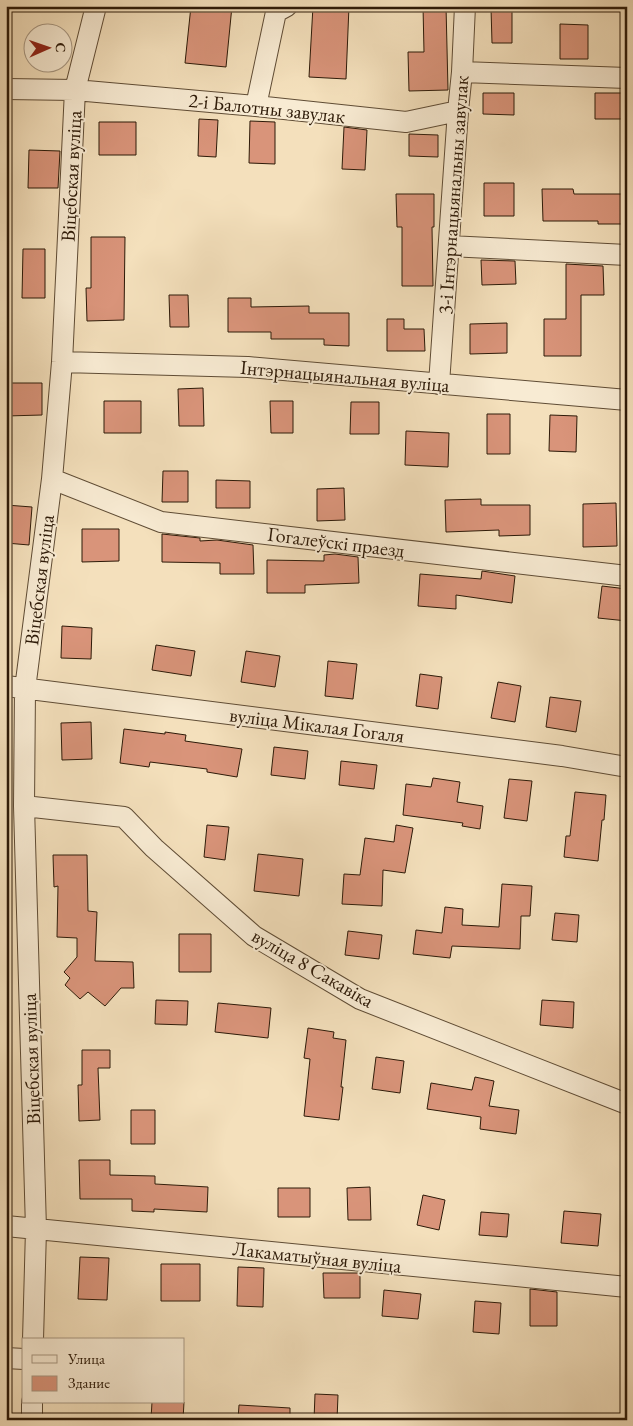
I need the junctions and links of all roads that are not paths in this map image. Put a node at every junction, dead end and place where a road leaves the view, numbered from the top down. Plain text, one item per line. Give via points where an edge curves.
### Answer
1 (96, 6) edge
2 (287, 6) edge
3 (465, 6) edge
4 (462, 72) junction
5 (627, 78) edge
6 (6, 89) edge
7 (75, 90) junction
8 (256, 106) junction
9 (458, 111) junction
10 (449, 246) junction
11 (627, 255) edge
12 (62, 362) junction
13 (439, 384) junction
14 (627, 400) edge
15 (52, 479) junction
16 (627, 576) edge
17 (16, 688) edge
18 (627, 767) edge
19 (24, 806) junction
20 (627, 1104) edge
21 (6, 1226) edge
22 (36, 1229) junction
23 (627, 1287) edge
24 (33, 1338) edge
25 (6, 1358) edge
26 (22, 1358) edge
27 (32, 1404) edge
28 (32, 1420) edge

1 - 7 street, Віцебская вуліца
2 - 8 street via 276,12
3 - 4 street, 3-і Інтэрнацыянальны завулак
4 - 5 street
4 - 9 street, 3-і Інтэрнацыянальны завулак
6 - 7 street
7 - 8 street, 2-і Балотны завулак
7 - 12 street, Віцебская вуліца
8 - 9 street, 2-і Балотны завулак via 406,122
9 - 10 street, 3-і Інтэрнацыянальны завулак
10 - 11 street
10 - 13 street, 3-і Інтэрнацыянальны завулак
12 - 13 street, Інтэрнацыянальная вуліца via 248,367
12 - 15 street, Віцебская вуліца
13 - 14 street, Інтэрнацыянальная вуліца
15 - 16 street, Гогалеўскі праезд via 160,522
15 - 17 street, Віцебская вуліца
17 - 18 street, вуліца Мікалая Гогаля via 562,756
17 - 19 street, Віцебская вуліца
19 - 20 street, вуліца 8 Сакавіка via 124,817 154,848 254,936 360,1000
19 - 22 street, Віцебская вуліца
21 - 22 street, Лакаматыўная вуліца
22 - 23 street, Лакаматыўная вуліца
22 - 24 street, Віцебская вуліца
25 - 26 street
27 - 28 street

